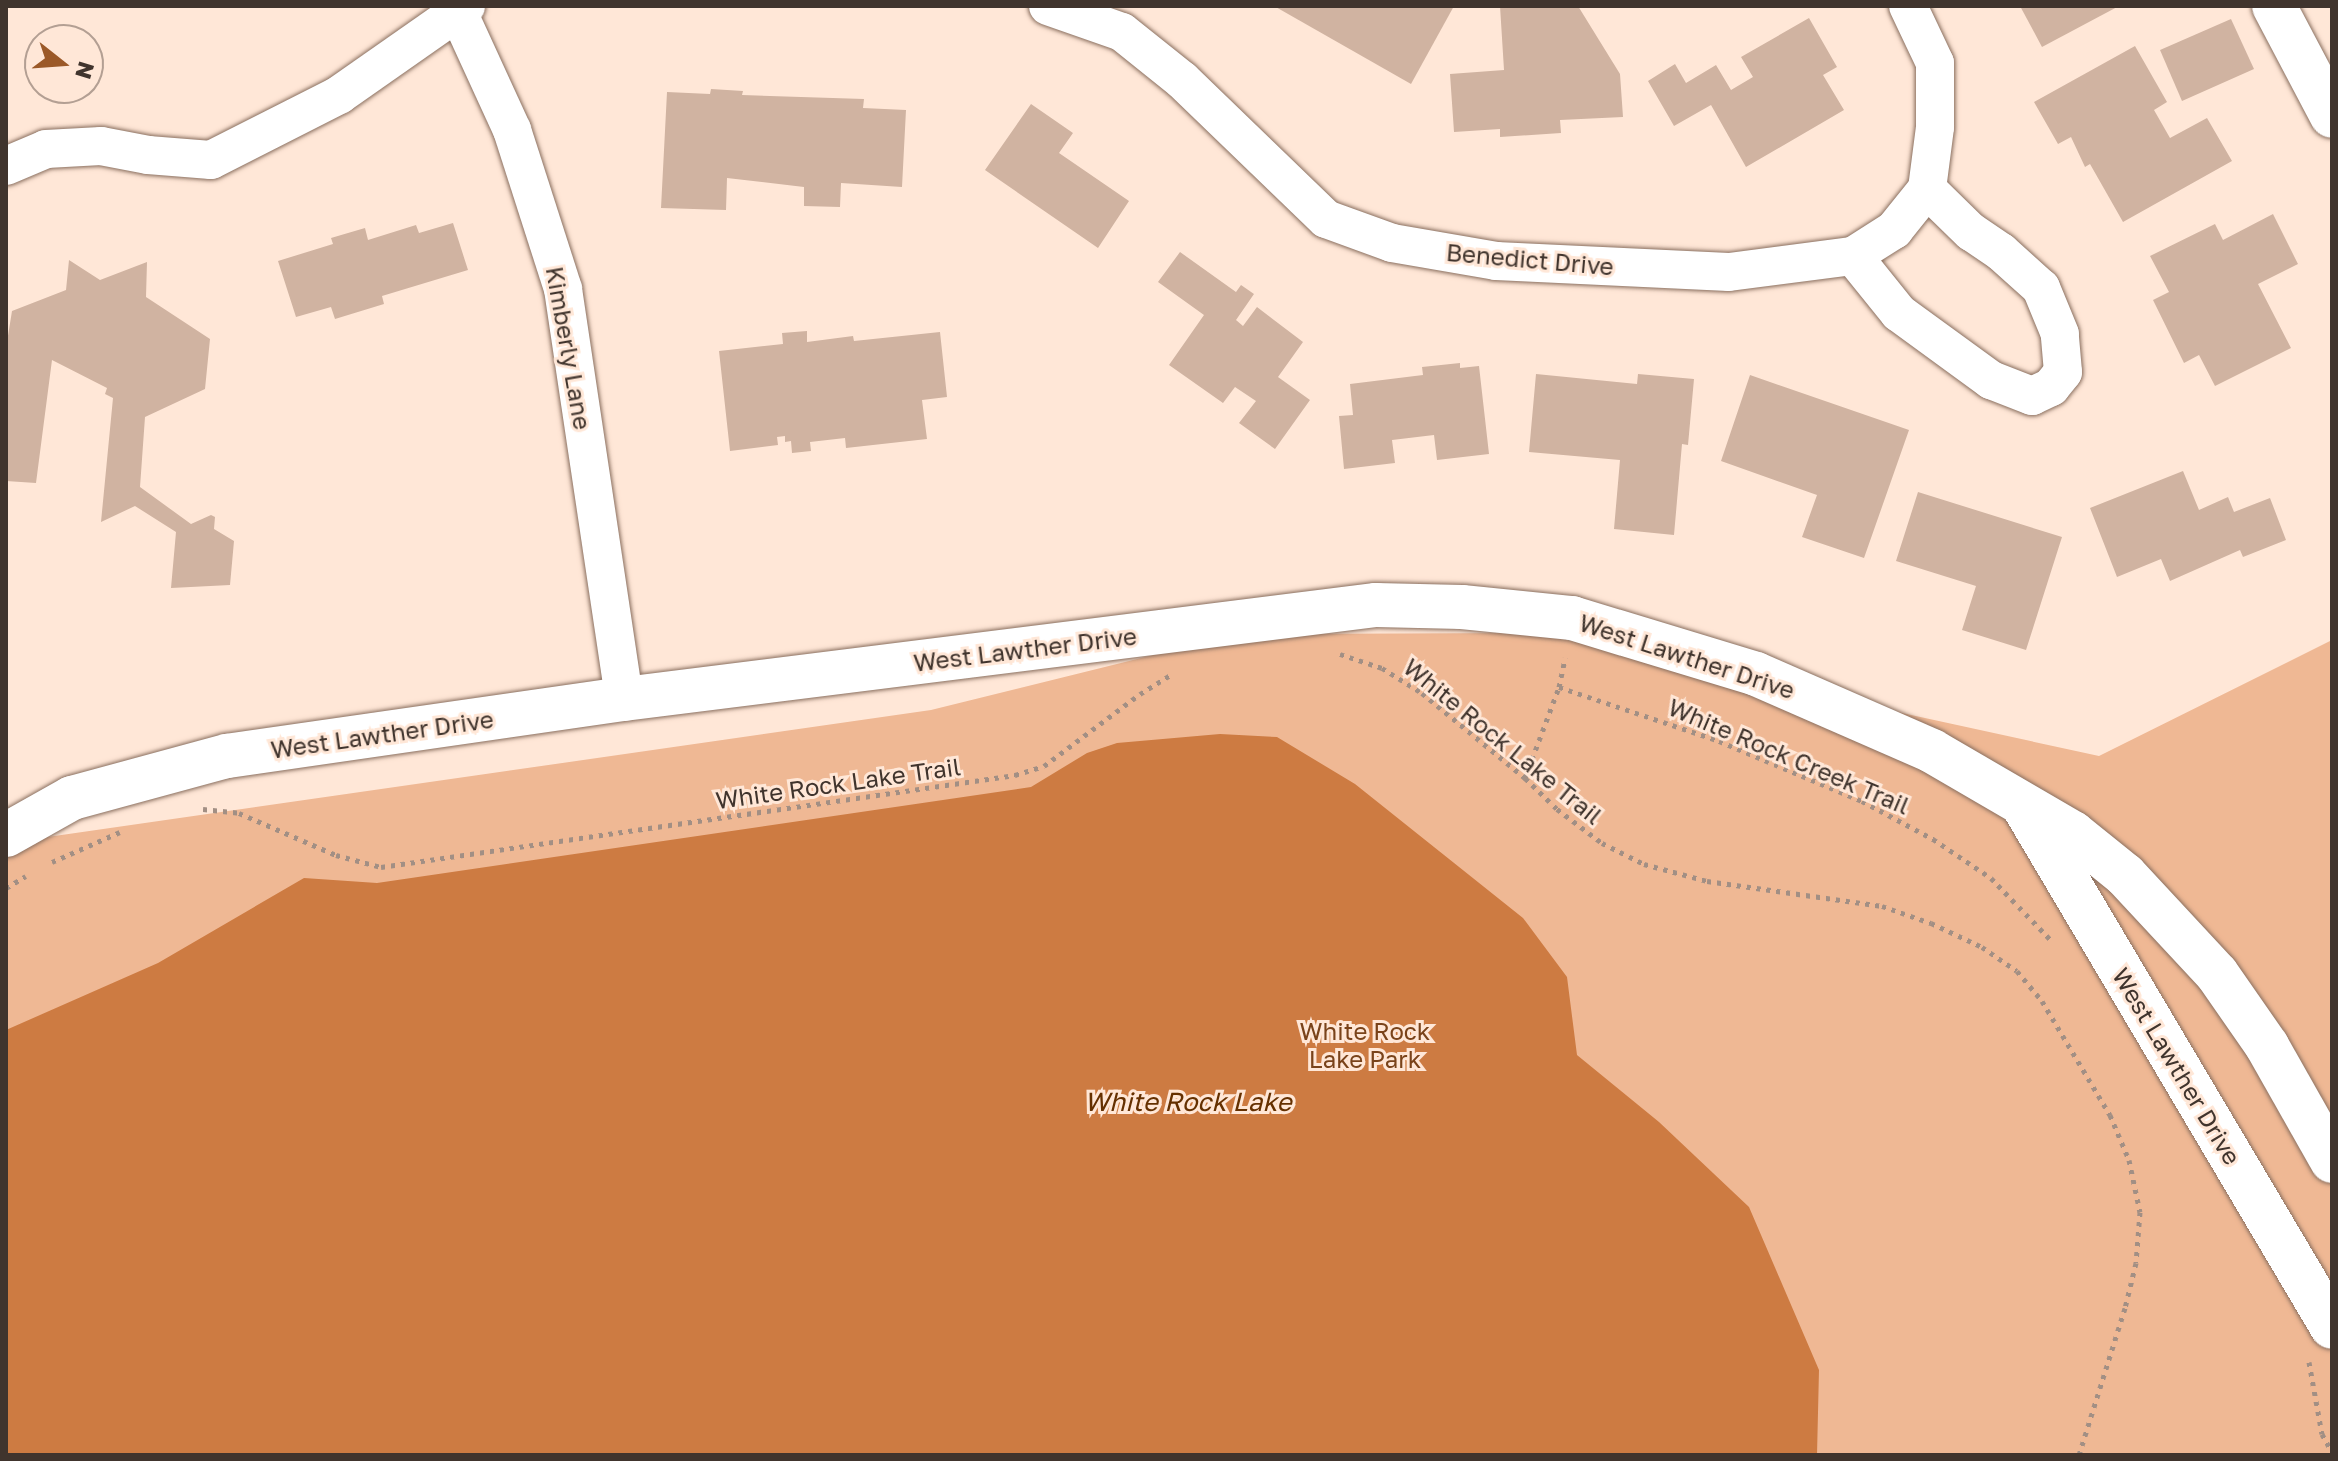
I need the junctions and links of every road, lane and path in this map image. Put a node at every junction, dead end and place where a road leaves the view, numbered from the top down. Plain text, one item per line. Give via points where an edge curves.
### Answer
1 (1048, 6) edge
2 (1908, 6) edge
3 (2274, 6) edge
4 (462, 9) edge
5 (2332, 116) edge
6 (6, 166) edge
7 (1927, 189) junction
8 (1853, 256) junction
9 (1336, 653) dead end
10 (1182, 671) dead end
11 (624, 699) junction
12 (1525, 778) junction
13 (2023, 805) junction
14 (192, 811) dead end
15 (125, 830) dead end
16 (6, 835) edge
17 (41, 866) dead end
18 (29, 874) dead end
19 (6, 888) edge
20 (2059, 950) dead end
21 (2332, 1161) edge
22 (2320, 1343) edge
23 (2332, 1452) edge
24 (2079, 1455) edge

1 - 8 street, Benedict Drive via 1122,32 1182,80 1326,219 1392,243 1496,261 1729,272
2 - 7 street via 1935,63 1935,127
3 - 5 street
4 - 6 street via 339,95 211,160 101,146 46,149
4 - 11 street, Kimberly Lane via 512,130 563,289
7 - 8 street, Benedict Drive via 1894,230
7 - 8 street via 2041,288 2060,334 2063,372 2051,387 2032,396 1991,380 1899,313
9 - 12 path, White Rock Lake Trail via 1382,668 1422,693
10 - 14 path, White Rock Lake Trail via 1140,694 1055,759 1015,775 381,867 336,855 239,813
11 - 13 street, West Lawther Drive via 1376,605 1462,607 1572,618 1756,674 1932,751
11 - 16 street, West Lawther Drive via 227,756 72,798
12 - 20 path, White Rock Creek Trail via 1559,687 1719,741 1886,813 1991,878
12 - 24 path, White Rock Lake Trail via 1602,843 1644,864 1707,881 1882,906 1982,947 2017,971 2042,1001 2110,1115 2129,1160 2140,1212 2125,1308
13 - 21 street, West Lawther Drive via 2073,833 2125,875 2217,974 2267,1046
13 - 22 street, West Lawther Drive
15 - 17 path
18 - 19 path
22 - 23 path via 2322,1434

